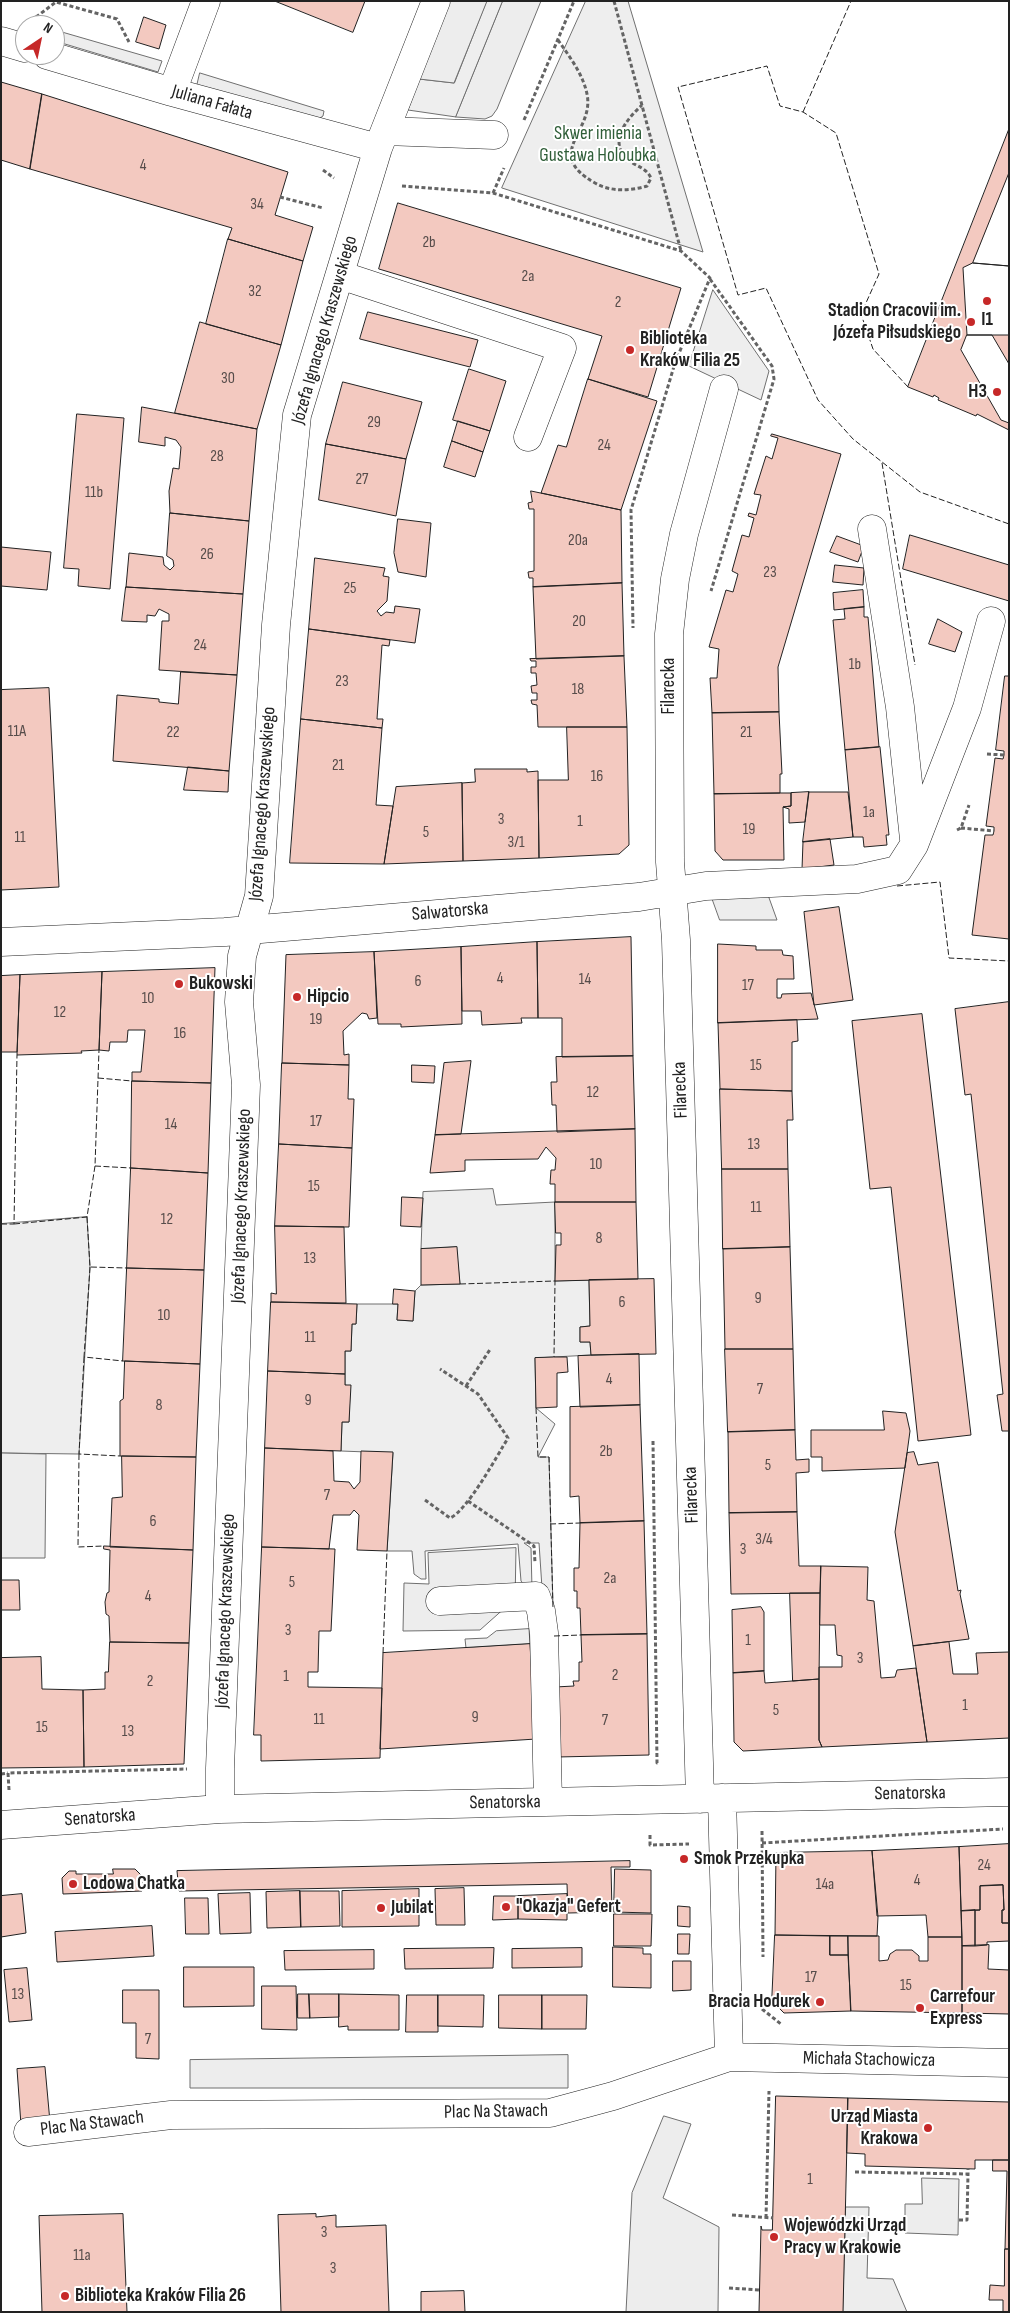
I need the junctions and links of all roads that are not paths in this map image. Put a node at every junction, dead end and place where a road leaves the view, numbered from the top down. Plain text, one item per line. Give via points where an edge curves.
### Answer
1 (206, 1) edge
2 (436, 1) edge
3 (1, 41) edge
4 (15, 45) edge
5 (65, 60) edge
6 (172, 92) junction
7 (494, 135) dead end
8 (382, 139) junction
9 (340, 275) junction
10 (724, 389) dead end
11 (528, 437) dead end
12 (872, 529) dead end
13 (991, 621) dead end
14 (914, 845) junction
15 (671, 890) junction
16 (251, 929) junction
17 (1, 942) edge
18 (440, 1601) dead end
19 (1009, 1792) edge
20 (711, 1798) junction
21 (548, 1802) junction
22 (220, 1809) junction
23 (1, 1825) edge
24 (728, 2057) junction
25 (1009, 2063) edge
26 (28, 2132) dead end

1 - 6 street
2 - 8 street, Józefa Ignacego Kraszewskiego
3 - 4 street
5 - 6 street, Juliana Fałata
6 - 8 street, Juliana Fałata
7 - 8 street, Juliana Fałata
8 - 9 street, Józefa Ignacego Kraszewskiego
9 - 11 street via 562,348
9 - 16 street, Józefa Ignacego Kraszewskiego via 297,415 276,625 259,896
10 - 15 street, Filarecka via 684,534 669,634
12 - 14 street via 900,707
13 - 14 street via 967,708
14 - 15 street, Salwatorska via 898,870 857,880
15 - 16 street, Salwatorska via 639,897
15 - 20 street, Filarecka via 676,940
16 - 17 street, Salwatorska
16 - 22 street, Józefa Ignacego Kraszewskiego via 242,956 239,1002 246,1085
18 - 21 street via 536,1596 544,1633
19 - 20 street, Senatorska
20 - 21 street, Senatorska
20 - 24 street
21 - 22 street, Senatorska
22 - 23 street, Senatorska
24 - 25 street, Michała Stachowicza
24 - 26 street, Plac Na Stawach via 613,2096 550,2113 171,2116

